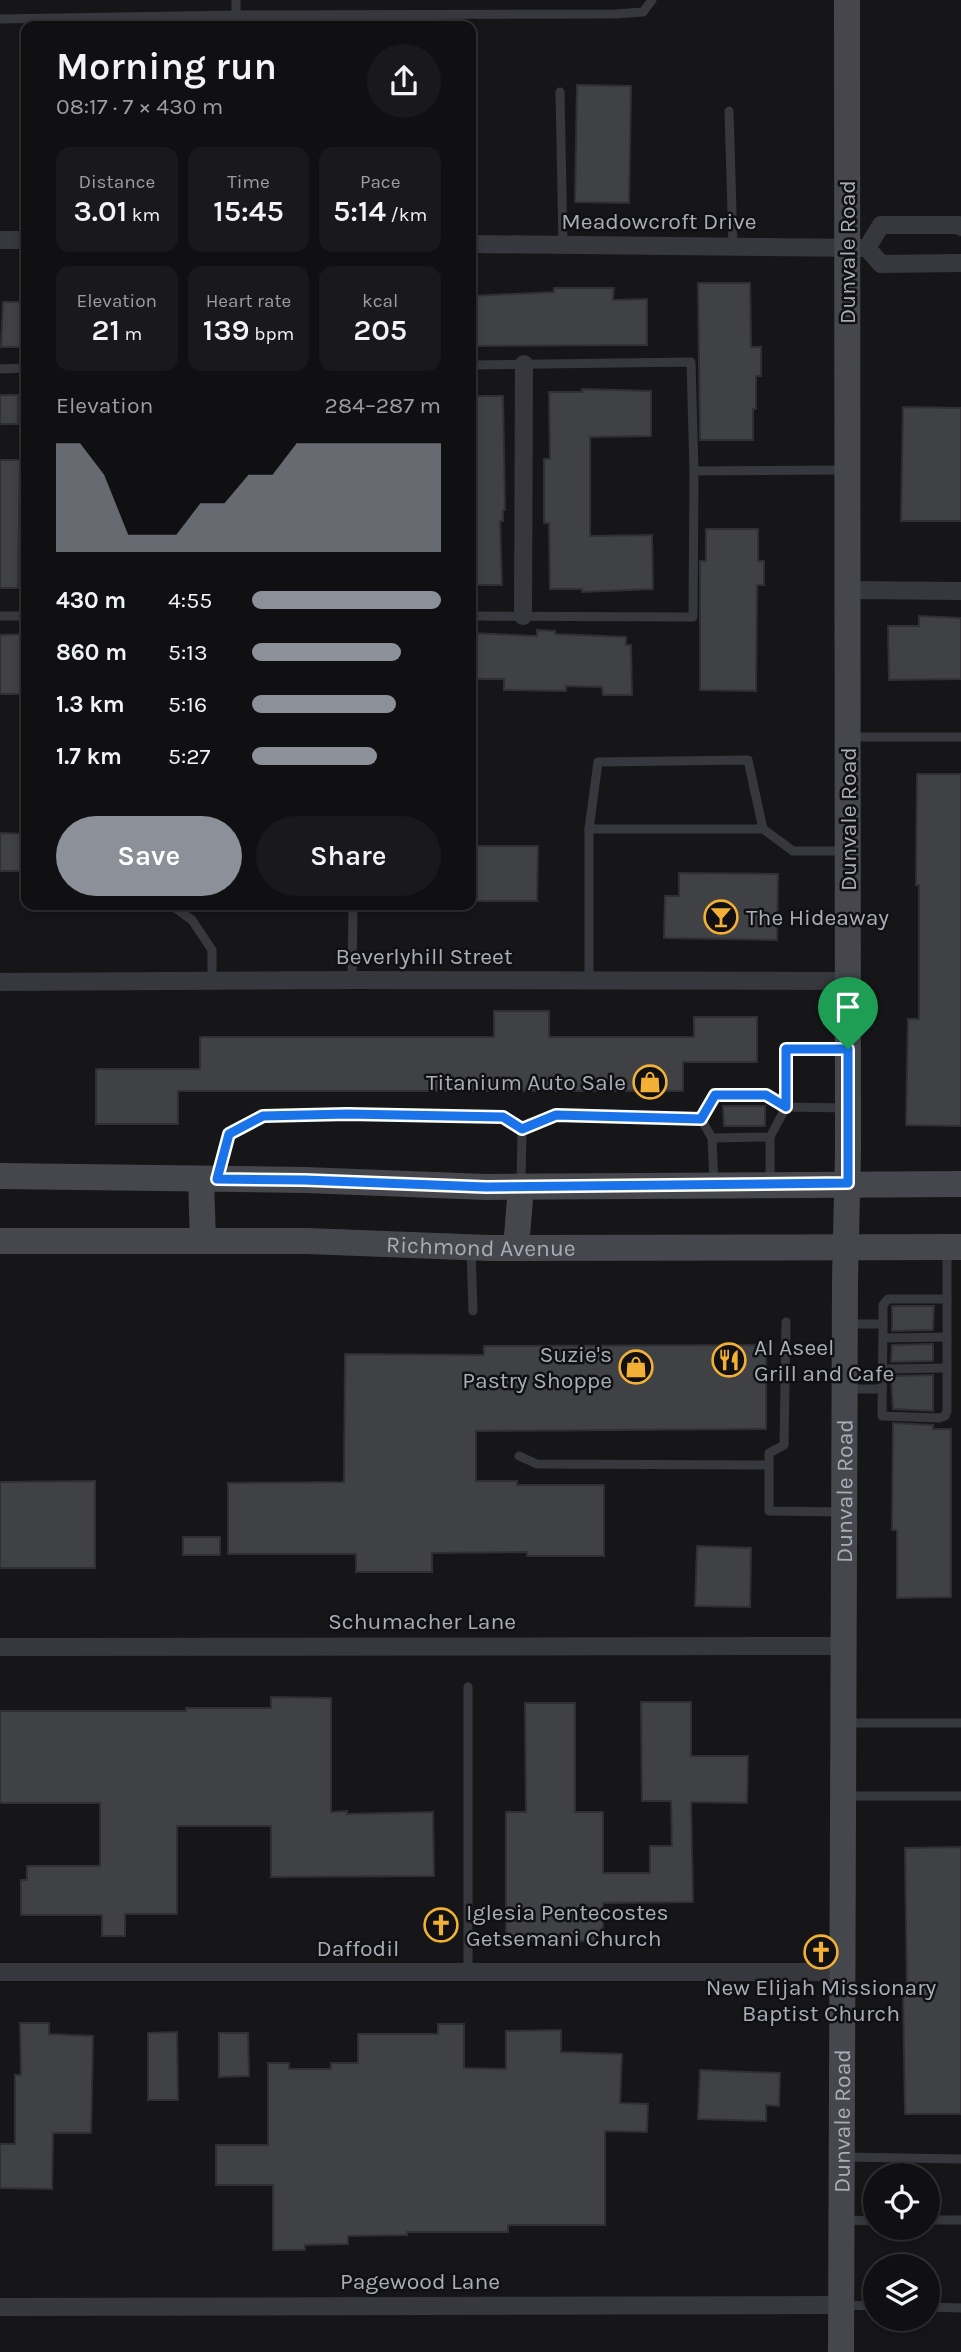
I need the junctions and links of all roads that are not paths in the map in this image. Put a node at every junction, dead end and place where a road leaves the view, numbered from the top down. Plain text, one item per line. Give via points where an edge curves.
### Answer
1 (236, 0) edge
2 (652, 0) edge
3 (847, 0) edge
4 (236, 15) junction
5 (0, 19) edge
6 (560, 92) dead end
7 (729, 111) dead end
8 (961, 228) edge
9 (0, 240) edge
10 (21, 240) edge
11 (476, 244) edge
12 (563, 245) junction
13 (733, 246) junction
14 (857, 247) junction
15 (961, 263) edge
16 (524, 364) junction
17 (476, 365) edge
18 (21, 368) edge
19 (0, 369) edge
20 (848, 470) junction
21 (694, 471) junction
22 (848, 590) junction
23 (961, 590) edge
24 (0, 616) edge
25 (21, 616) edge
26 (476, 616) edge
27 (523, 616) junction
28 (848, 737) junction
29 (961, 737) edge
30 (589, 829) junction
31 (764, 829) junction
32 (848, 851) junction
33 (178, 910) edge
34 (353, 910) edge
35 (352, 980) junction
36 (589, 980) junction
37 (212, 981) junction
38 (848, 981) junction
39 (0, 982) edge
40 (848, 1049) junction
41 (786, 1107) junction
42 (848, 1108) junction
43 (701, 1119) junction
44 (522, 1129) junction
45 (770, 1137) junction
46 (712, 1138) junction
47 (0, 1176) edge
48 (209, 1179) junction
49 (848, 1183) junction
50 (714, 1184) junction
51 (770, 1184) junction
52 (961, 1184) edge
53 (521, 1186) junction
54 (0, 1241) edge
55 (204, 1241) junction
56 (846, 1245) junction
57 (471, 1247) junction
58 (954, 1247) edge
59 (516, 1248) junction
60 (947, 1299) junction
61 (472, 1311) dead end
62 (786, 1322) dead end
63 (845, 1324) junction
64 (883, 1324) junction
65 (947, 1337) junction
66 (883, 1338) junction
67 (947, 1368) junction
68 (883, 1369) junction
69 (845, 1389) junction
70 (882, 1390) junction
71 (519, 1456) dead end
72 (769, 1465) junction
73 (845, 1512) junction
74 (844, 1646) junction
75 (0, 1647) edge
76 (468, 1687) dead end
77 (844, 1723) junction
78 (961, 1723) edge
79 (843, 1796) junction
80 (961, 1796) edge
81 (0, 1972) edge
82 (842, 1972) junction
83 (468, 1973) junction
84 (841, 2157) junction
85 (961, 2159) edge
86 (840, 2220) junction
87 (940, 2220) edge
88 (961, 2220) edge
89 (863, 2221) edge
90 (841, 2305) junction
91 (863, 2306) edge
92 (0, 2307) edge
93 (940, 2307) edge
94 (961, 2308) edge
95 (841, 2352) edge

1 - 4 lane
2 - 4 lane via 643,12 616,14
3 - 14 street, Dunvale Road
4 - 5 lane
6 - 12 lane
7 - 13 lane
8 - 14 street via 881,225
9 - 10 street
11 - 12 street, Meadowcroft Drive
12 - 13 street, Meadowcroft Drive
13 - 14 street, Meadowcroft Drive
14 - 15 street via 881,264
14 - 20 street, Dunvale Road
16 - 17 lane
16 - 21 lane via 691,362
16 - 27 street
18 - 19 lane
20 - 21 lane
20 - 22 street, Dunvale Road
21 - 27 lane via 693,617
22 - 23 street
22 - 28 street, Dunvale Road
24 - 25 lane
26 - 27 lane
28 - 29 lane
28 - 32 street, Dunvale Road
30 - 31 lane
30 - 31 lane via 598,762 748,760
30 - 36 lane
31 - 32 lane via 793,851
32 - 38 street, Dunvale Road
33 - 37 lane via 192,920 212,950
34 - 35 lane
35 - 36 street, Beverlyhill Street
35 - 37 street, Beverlyhill Street
36 - 38 street, Beverlyhill Street
37 - 39 street, Beverlyhill Street
38 - 40 street, Dunvale Road
40 - 41 lane via 786,1049
40 - 42 street, Dunvale Road
41 - 42 lane
41 - 43 lane via 766,1095 715,1095
41 - 45 lane
42 - 49 street, Dunvale Road
43 - 44 lane via 556,1115
43 - 46 lane
44 - 48 lane via 503,1117 263,1116 229,1134
44 - 53 lane
45 - 46 lane
45 - 51 lane
46 - 50 lane
47 - 48 street
48 - 53 street
48 - 55 street
49 - 51 street
49 - 52 street
49 - 56 street, Dunvale Road
50 - 51 street
50 - 53 street
53 - 59 street
54 - 55 street, Richmond Avenue
55 - 57 street, Richmond Avenue
56 - 58 street, Richmond Avenue
56 - 59 street, Richmond Avenue
56 - 63 street, Dunvale Road
57 - 59 street, Richmond Avenue
57 - 61 lane
58 - 60 lane
60 - 64 lane via 888,1299 883,1305
60 - 65 lane
62 - 72 lane via 784,1445 769,1453
63 - 64 lane
63 - 69 street, Dunvale Road
64 - 66 lane
65 - 66 lane
65 - 67 lane
66 - 68 lane
67 - 68 lane
67 - 70 lane via 947,1411 939,1418 884,1418
68 - 70 lane
69 - 70 lane
69 - 73 street, Dunvale Road
71 - 72 lane via 537,1464
72 - 73 lane via 769,1511
73 - 74 street, Dunvale Road
74 - 75 street, Schumacher Lane
74 - 77 street, Dunvale Road
76 - 83 lane
77 - 78 lane
77 - 79 street, Dunvale Road
79 - 80 lane
79 - 82 street, Dunvale Road
81 - 83 street, Daffodil
82 - 83 street, Daffodil
82 - 84 street, Dunvale Road
84 - 85 lane
84 - 86 street, Dunvale Road
86 - 89 lane
86 - 90 street, Dunvale Road
87 - 88 lane
90 - 91 lane
90 - 92 street, Pagewood Lane
90 - 95 street, Dunvale Road
93 - 94 lane

